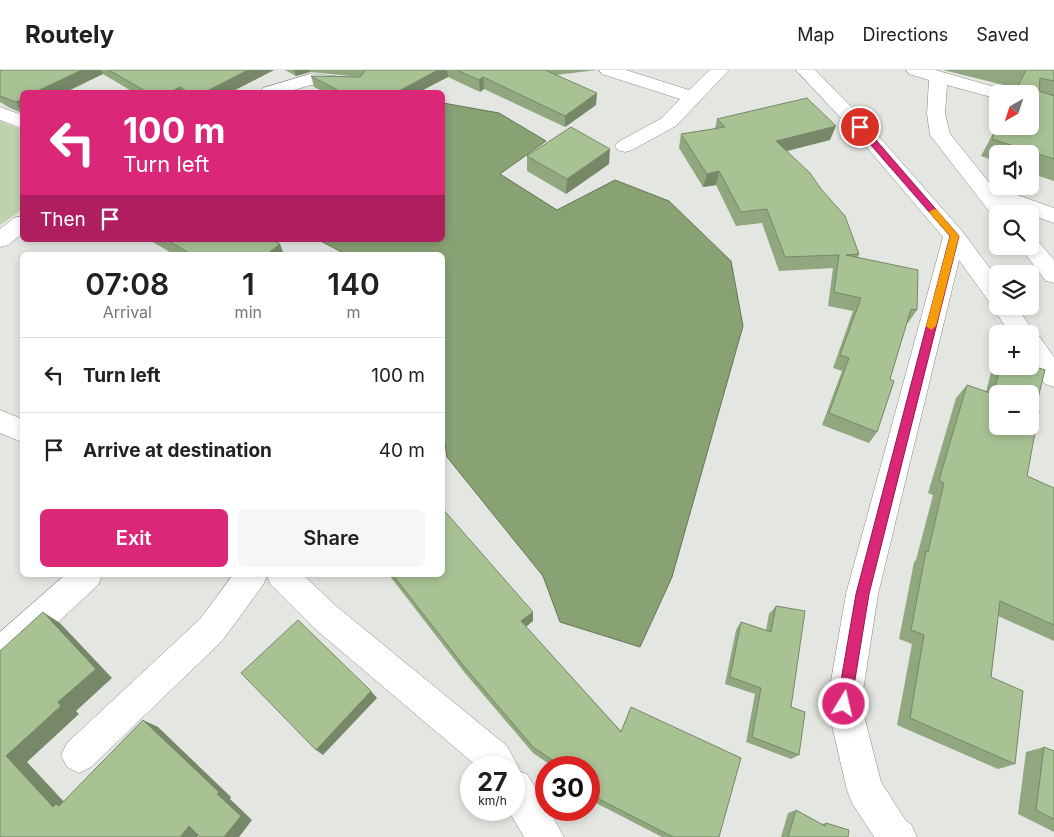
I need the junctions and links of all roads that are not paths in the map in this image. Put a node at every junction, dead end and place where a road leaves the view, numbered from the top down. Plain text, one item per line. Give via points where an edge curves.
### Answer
1 (608, 70) edge
2 (720, 70) edge
3 (806, 70) edge
4 (915, 70) edge
5 (938, 76) junction
6 (356, 83) edge
7 (276, 90) edge
8 (989, 91) edge
9 (692, 97) junction
10 (0, 113) edge
11 (20, 121) edge
12 (625, 146) dead end
13 (984, 190) junction
14 (996, 205) edge
15 (1054, 216) edge
16 (20, 225) edge
17 (954, 236) junction
18 (0, 240) edge
19 (1037, 255) edge
20 (1054, 275) edge
21 (989, 285) edge
22 (1039, 356) edge
23 (1054, 377) edge
24 (0, 421) edge
25 (20, 430) edge
26 (85, 577) edge
27 (251, 577) edge
28 (284, 577) edge
29 (0, 654) edge
30 (79, 755) dead end
31 (493, 756) edge
32 (525, 805) edge
33 (895, 836) edge
34 (545, 837) edge

1 - 9 street
2 - 9 street
3 - 17 street
4 - 5 street
5 - 8 street
5 - 13 street via 936,114 940,134
6 - 7 street via 310,79
9 - 12 street via 669,122
10 - 11 street
13 - 14 street
13 - 15 street
16 - 18 street
17 - 21 street
17 - 33 street via 862,594 844,704 865,790
19 - 20 street
22 - 23 street
24 - 25 street
26 - 29 street
27 - 30 street via 211,630
28 - 31 street via 325,617
32 - 34 street

